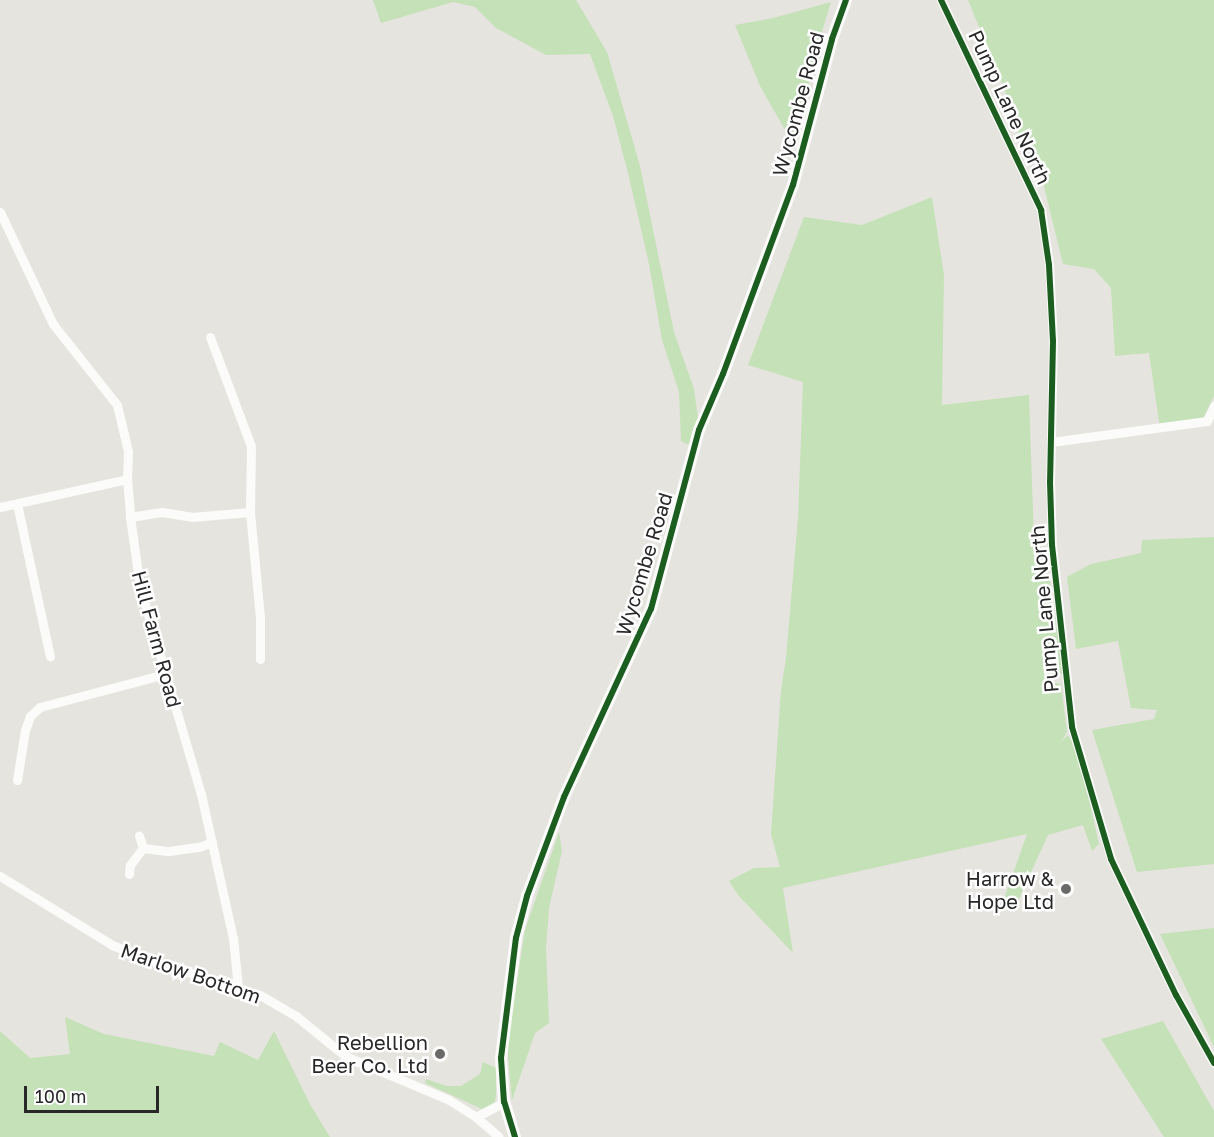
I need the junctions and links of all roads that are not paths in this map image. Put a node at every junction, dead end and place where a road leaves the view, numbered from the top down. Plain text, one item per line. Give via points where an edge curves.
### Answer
1 (846, 0) edge
2 (941, 0) edge
3 (0, 212) edge
4 (210, 344) dead end
5 (1214, 406) edge
6 (1051, 442) junction
7 (127, 479) junction
8 (16, 504) junction
9 (0, 507) edge
10 (250, 512) junction
11 (130, 517) junction
12 (249, 651) dead end
13 (50, 656) dead end
14 (165, 674) junction
15 (17, 780) dead end
16 (139, 836) dead end
17 (212, 842) junction
18 (143, 848) junction
19 (129, 874) dead end
20 (0, 876) edge
21 (238, 987) junction
22 (1214, 1063) edge
23 (504, 1102) junction
24 (476, 1117) junction
25 (499, 1137) edge
26 (514, 1137) edge

1 - 23 street, Wycombe Road via 793,185 699,430 651,609 564,796 527,896 516,938 501,1058
2 - 6 street, Pump Lane North via 1041,210 1053,341
3 - 7 street, Hill Farm Road via 53,324 117,405 128,452
4 - 10 street via 251,446
5 - 6 street via 1207,421
6 - 22 street, Pump Lane North via 1052,545 1072,727 1111,859 1176,995
7 - 8 street
7 - 11 street, Hill Farm Road
8 - 9 street
8 - 13 street via 42,639
10 - 11 street via 192,517 162,512
10 - 12 street via 251,573 260,617 260,655
11 - 14 street, Hill Farm Road via 140,587
14 - 15 street via 40,707 30,716 28,744
14 - 17 street, Hill Farm Road
16 - 18 street
17 - 18 street via 169,851
17 - 21 street, Hill Farm Road via 233,938
18 - 19 street via 130,865
20 - 21 street, Marlow Bottom via 112,945
21 - 24 street, Marlow Bottom via 296,1016 345,1056 416,1084
23 - 24 street
23 - 26 street, Wycombe Road
24 - 25 street, Marlow Bottom

